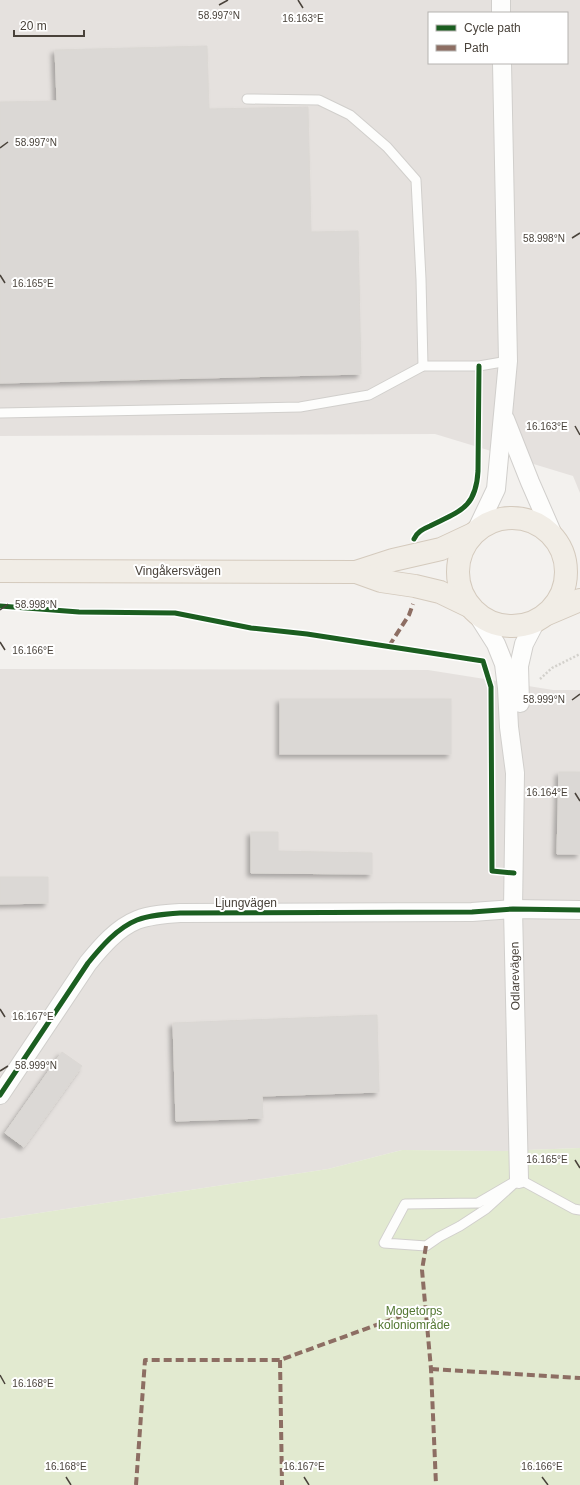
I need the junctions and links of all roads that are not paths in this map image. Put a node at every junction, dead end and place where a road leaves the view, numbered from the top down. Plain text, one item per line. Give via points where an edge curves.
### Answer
1 (501, 0) edge
2 (501, 12) edge
3 (502, 64) edge
4 (247, 99) dead end
5 (508, 361) junction
6 (423, 366) junction
7 (0, 413) edge
8 (504, 416) junction
9 (475, 532) junction
10 (554, 537) junction
11 (572, 561) edge
12 (0, 571) edge
13 (356, 572) junction
14 (580, 600) edge
15 (472, 609) junction
16 (542, 616) junction
17 (514, 774) junction
18 (513, 909) junction
19 (580, 910) edge
20 (0, 1095) edge
21 (519, 1179) junction
22 (580, 1210) edge

1 - 2 street
3 - 5 street
4 - 6 lane via 319,100 350,115 387,147 416,180
5 - 6 lane via 479,366
5 - 8 street
6 - 7 lane via 369,395 300,407
8 - 9 street via 496,489
8 - 10 street
9 - 10 main road via 496,519 517,517 538,524
9 - 13 main road, Vingåkersvägen via 441,549 392,560
9 - 15 main road via 464,546 457,566 459,587
10 - 11 main road
11 - 16 main road via 560,598
12 - 13 main road, Vingåkersvägen
13 - 15 main road, Vingåkersvägen via 381,581 440,592
14 - 16 main road
15 - 16 main road via 486,620 506,626 527,624
15 - 17 street, Odlarevägen via 496,644 504,664
16 - 17 street, Odlarevägen via 524,644 519,666 521,726
17 - 18 street, Odlarevägen
18 - 19 street, Ljungvägen
18 - 20 street, Ljungvägen via 472,912 180,913 136,920 104,944 88,963
18 - 21 street, Odlarevägen
21 - 21 lane via 486,1208 426,1246 384,1242 405,1204 478,1203
21 - 22 lane

